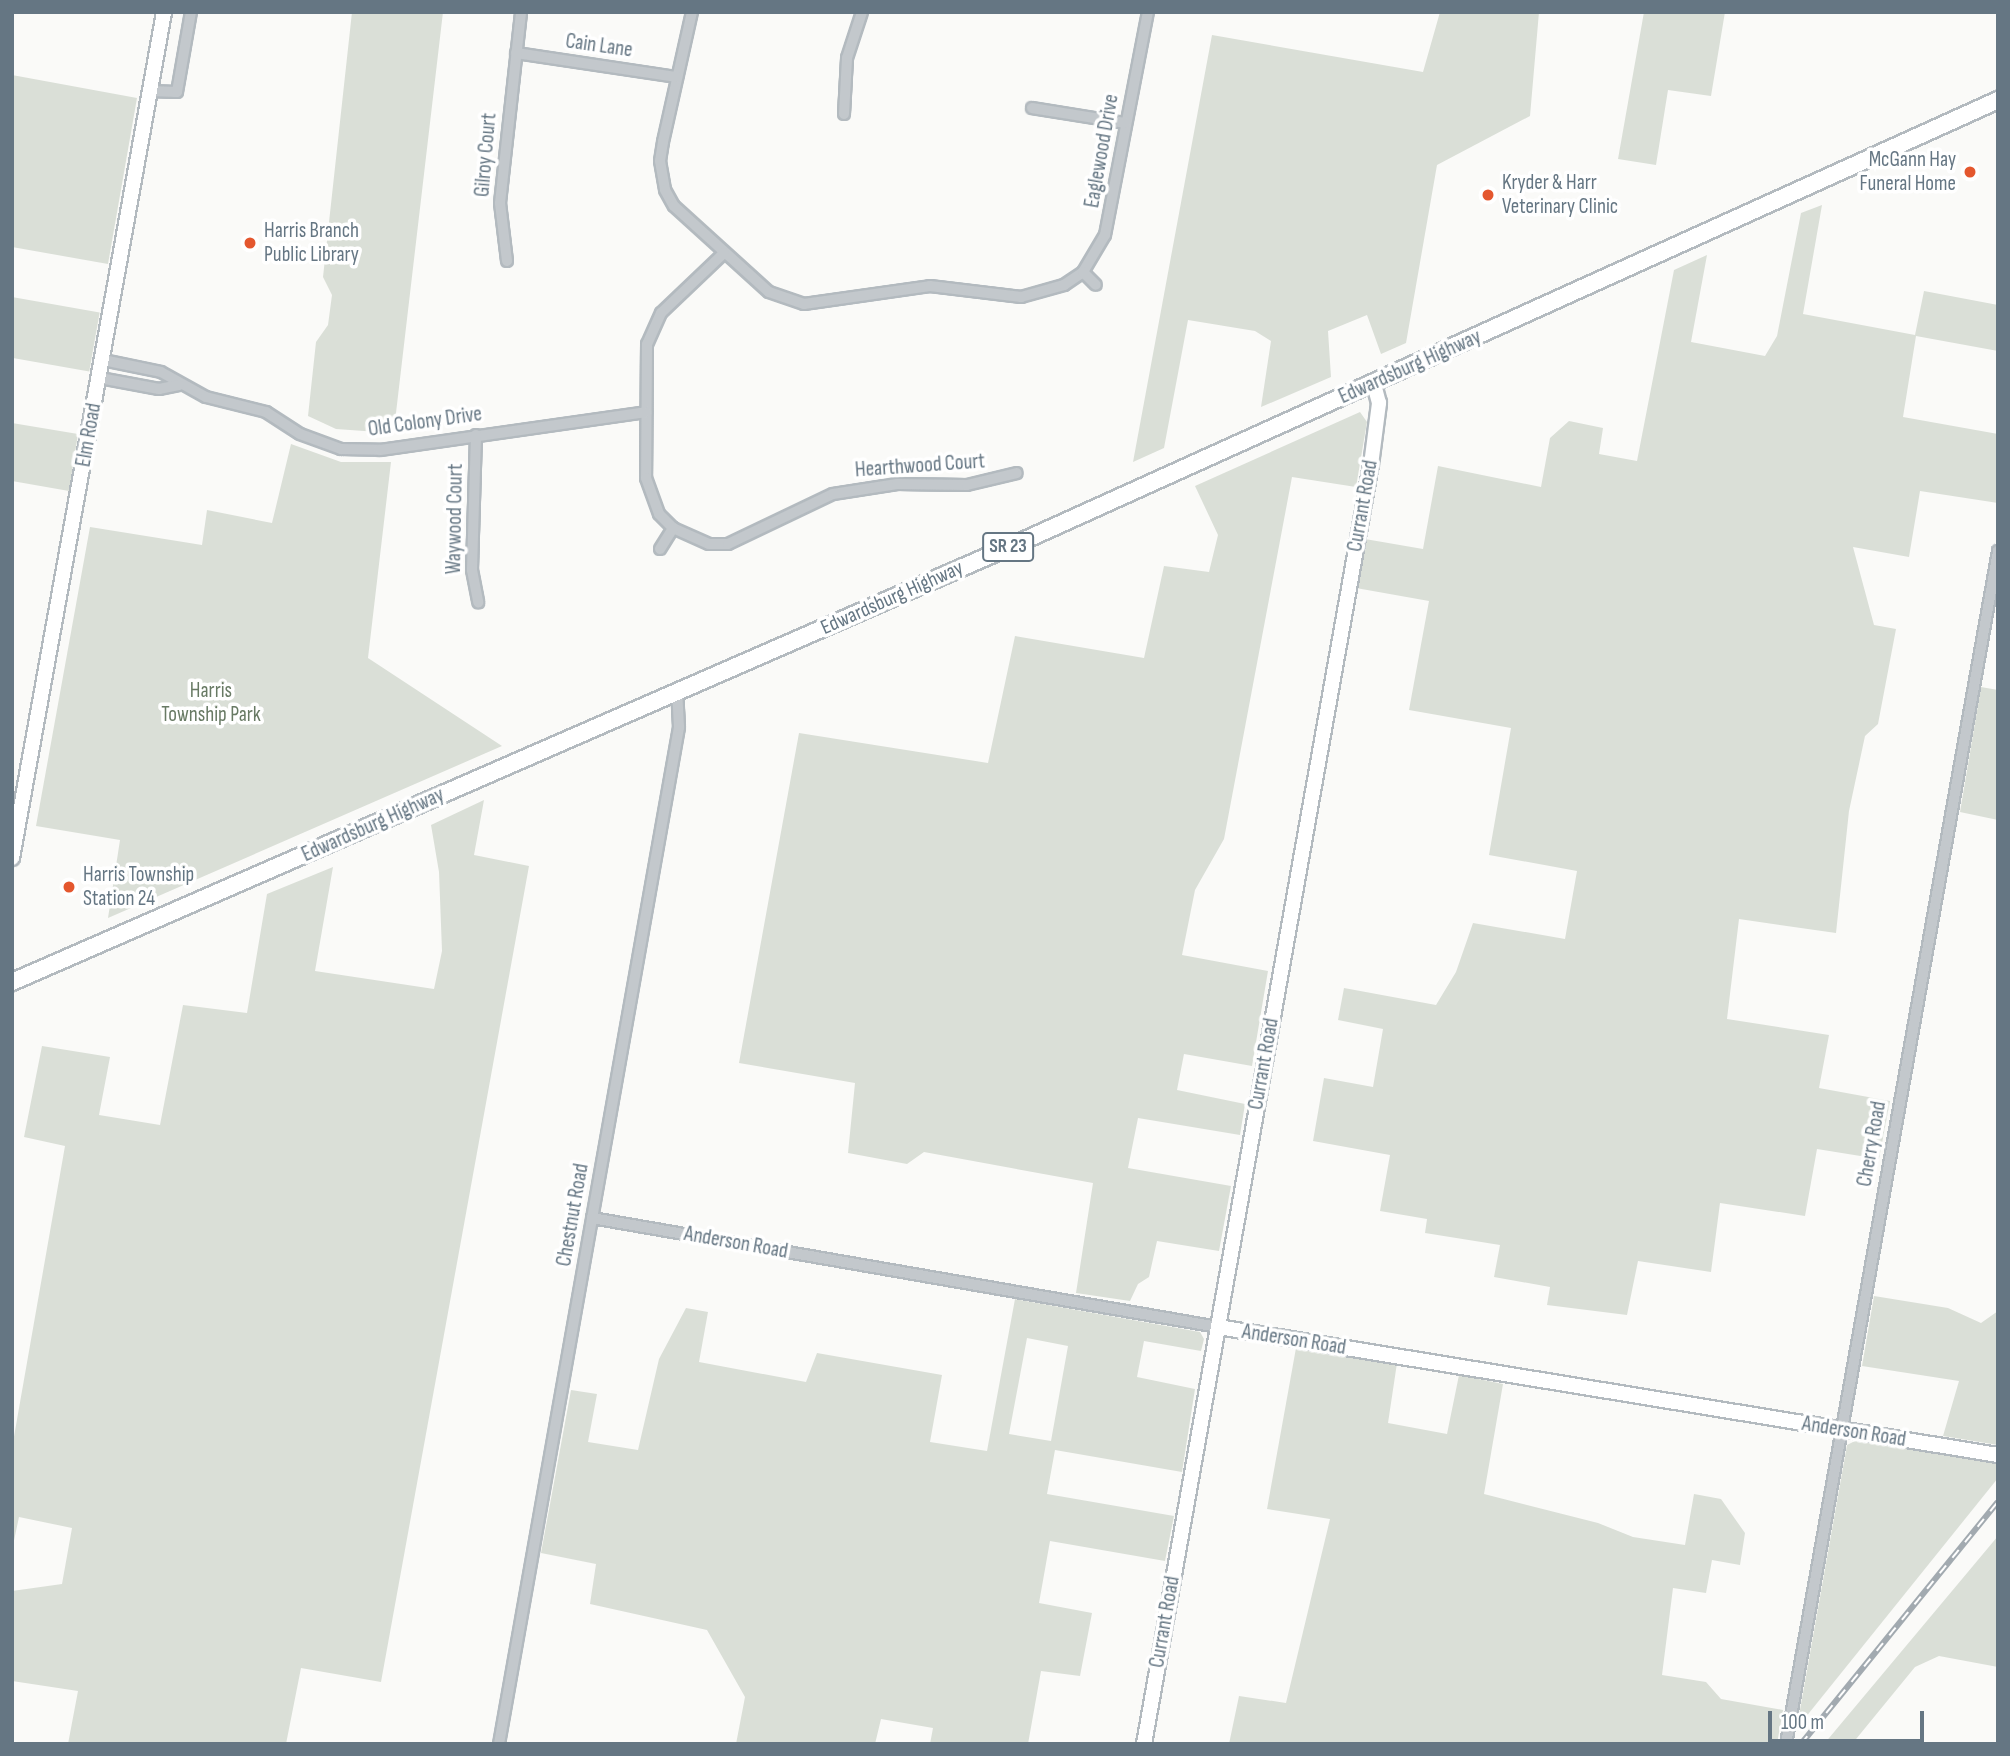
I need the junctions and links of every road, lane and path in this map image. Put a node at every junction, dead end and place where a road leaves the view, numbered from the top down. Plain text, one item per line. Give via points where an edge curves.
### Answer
1 (164, 12) edge
2 (191, 12) edge
3 (521, 12) edge
4 (692, 12) edge
5 (862, 12) edge
6 (1149, 12) edge
7 (516, 53) junction
8 (677, 77) junction
9 (150, 91) junction
10 (1998, 100) edge
11 (1032, 108) dead end
12 (845, 114) dead end
13 (1126, 122) junction
14 (724, 253) junction
15 (507, 261) dead end
16 (1083, 272) junction
17 (1096, 285) dead end
18 (103, 360) junction
19 (100, 378) junction
20 (1374, 384) junction
21 (179, 385) junction
22 (646, 412) junction
23 (476, 435) junction
24 (1017, 473) dead end
25 (673, 528) junction
26 (660, 549) dead end
27 (1998, 551) edge
28 (478, 602) dead end
29 (677, 692) junction
30 (19, 788) edge
31 (12, 858) edge
32 (12, 982) edge
33 (592, 1218) junction
34 (1218, 1327) junction
35 (1843, 1430) junction
36 (1998, 1455) edge
37 (499, 1744) edge
38 (1144, 1744) edge
39 (1786, 1744) edge

1 - 9 street, Elm Road
2 - 9 street via 177,92
3 - 7 street, Gilroy Court
4 - 8 street
5 - 12 street via 847,58
6 - 13 street, Eaglewood Drive
7 - 8 street, Cain Lane
7 - 15 street, Gilroy Court via 500,203
8 - 14 street via 661,152 663,183 674,206
9 - 18 street, Elm Road
10 - 20 main road, Edwardsburg Highway / SR 23
11 - 13 street
13 - 16 street, Eaglewood Drive via 1105,234
14 - 16 street via 769,292 804,304 930,286 1021,297 1064,285
14 - 22 street via 651,328 645,368
16 - 17 street
18 - 19 street, Elm Road
18 - 21 street, Old Colony Drive via 160,372
19 - 21 street, Old Colony Drive via 159,389
19 - 30 street, Elm Road
20 - 29 main road, Edwardsburg Highway / SR 23
20 - 34 street, Currant Road via 1379,403 1373,453
21 - 23 street, Old Colony Drive via 265,412 300,434 341,449 380,450
22 - 23 street, Old Colony Drive
22 - 25 street via 650,496
23 - 28 street, Waywood Court via 472,570
24 - 25 street, Hearthwood Court via 967,485 897,484 843,492 728,544 709,544
25 - 26 street
27 - 35 street, Cherry Road
29 - 32 main road, Edwardsburg Highway / SR 23
29 - 33 street, Chestnut Road via 679,727
30 - 31 street, Elm Road
33 - 34 street, Anderson Road
33 - 37 street, Chestnut Road
34 - 35 street, Anderson Road
34 - 38 street, Currant Road
35 - 36 street, Anderson Road
35 - 39 street, Cherry Road

